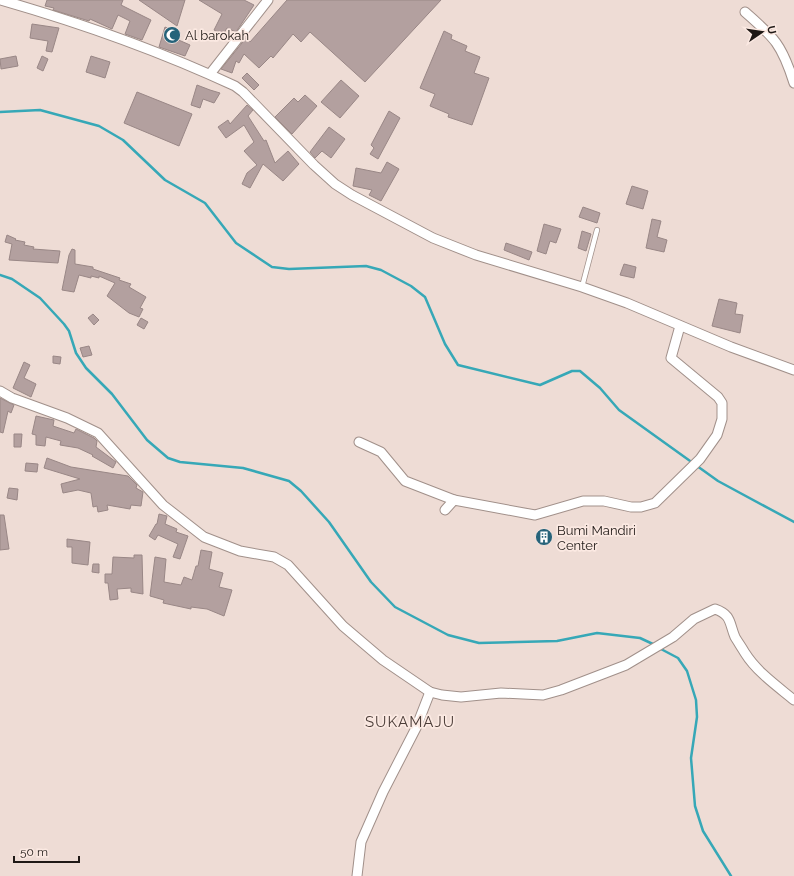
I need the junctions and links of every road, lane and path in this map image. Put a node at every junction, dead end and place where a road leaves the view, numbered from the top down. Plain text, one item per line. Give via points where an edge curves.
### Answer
1 (1, 0) edge
2 (268, 0) edge
3 (745, 12) dead end
4 (210, 74) junction
5 (794, 83) edge
6 (597, 230) dead end
7 (582, 286) junction
8 (680, 326) junction
9 (794, 370) edge
10 (0, 391) edge
11 (359, 442) dead end
12 (454, 500) junction
13 (445, 510) dead end
14 (430, 692) junction
15 (794, 700) edge
16 (357, 876) edge

1 - 4 street via 94,29
2 - 4 street
3 - 5 street via 777,42 787,60
4 - 7 street via 243,92 318,169 352,195 457,248
6 - 7 lane
7 - 8 street
8 - 9 street
8 - 12 street via 671,358 706,385 722,403 722,419 716,435 700,459 655,503 631,507 604,501 583,501 535,515
10 - 14 street via 98,433 163,505 204,537 240,550 274,557 288,565 343,626 383,660
11 - 12 street via 381,452 405,481
12 - 13 street
14 - 15 street via 461,697 501,694 543,695 561,690 626,665 715,609 724,612 731,620 735,637 746,655 766,678
14 - 16 street via 416,728 361,842

